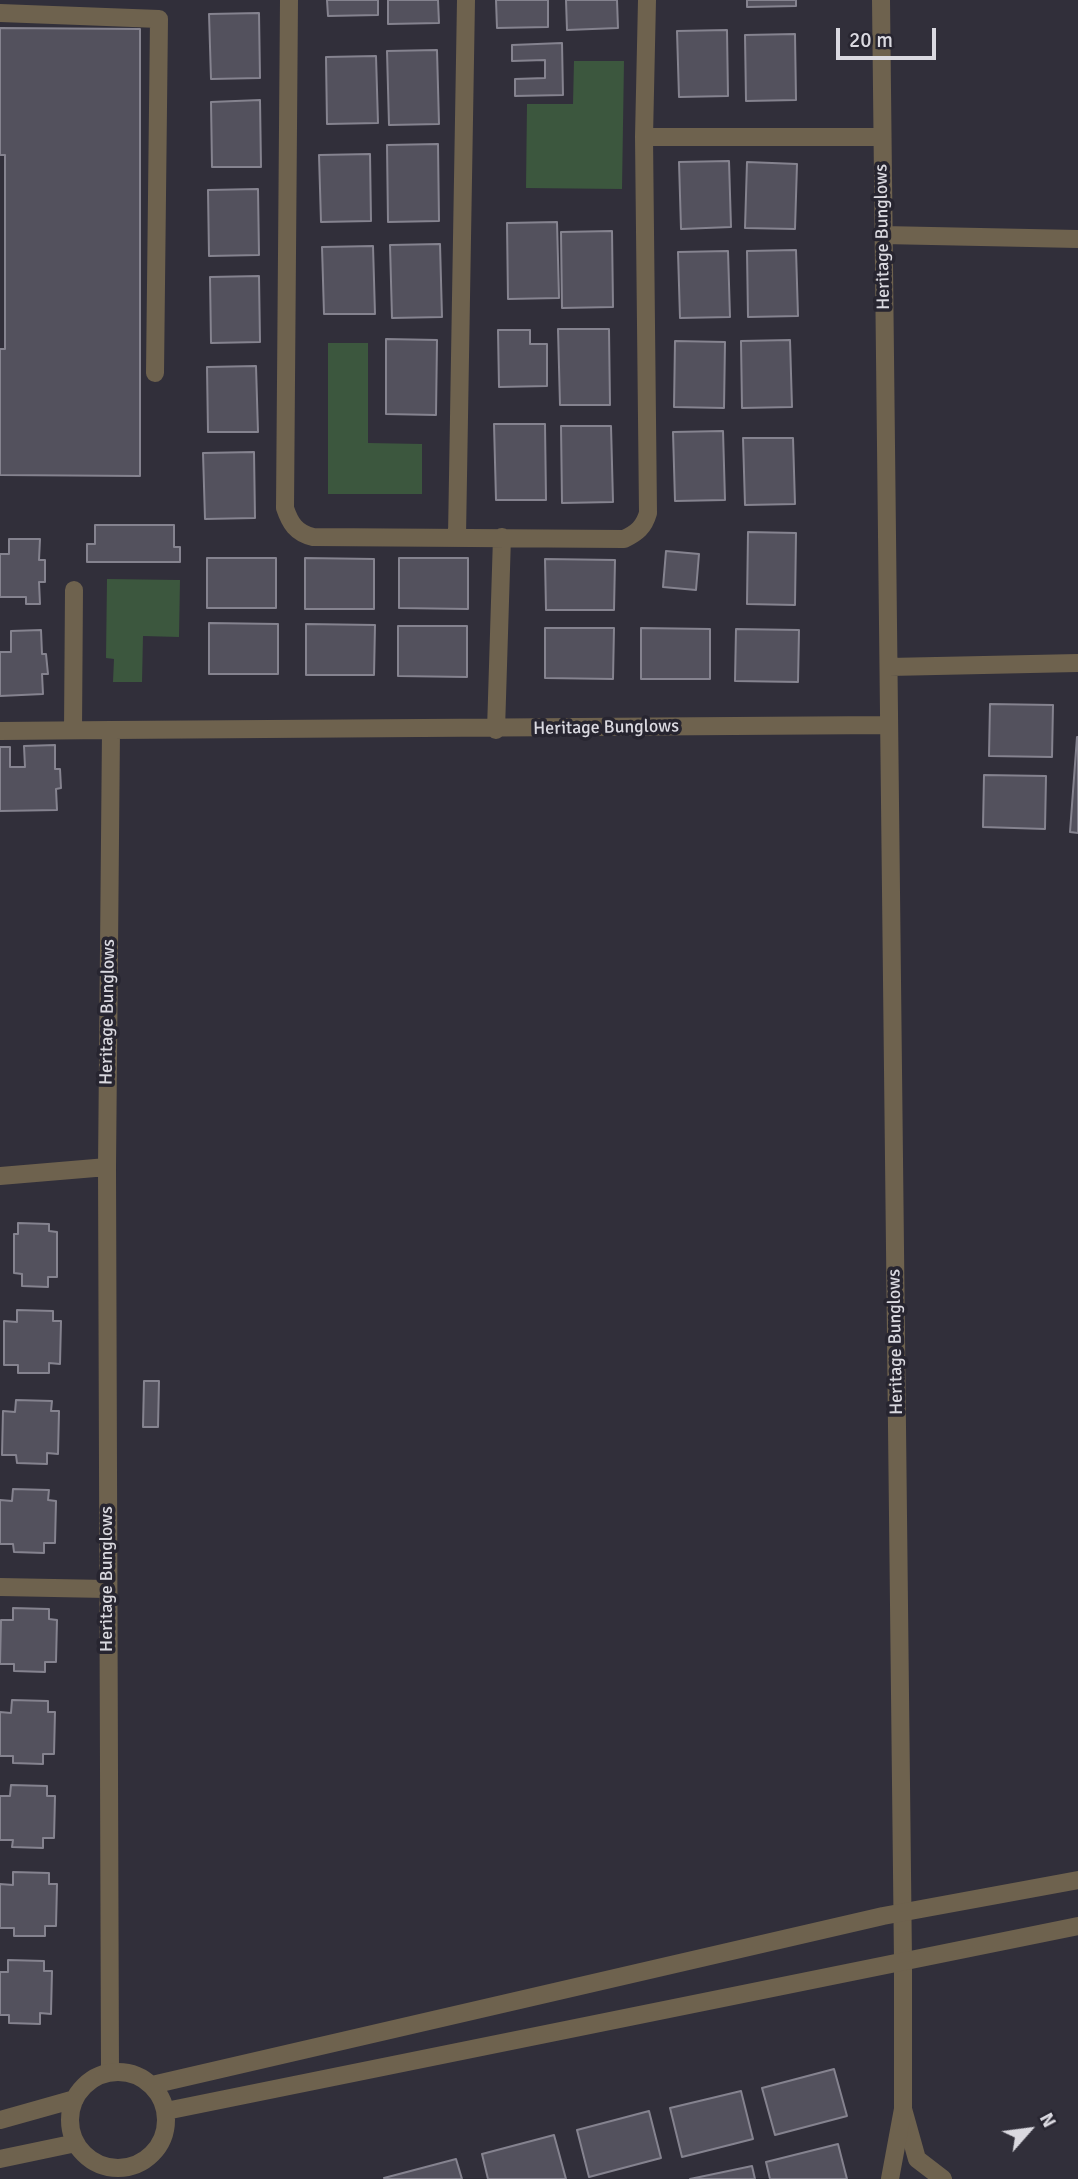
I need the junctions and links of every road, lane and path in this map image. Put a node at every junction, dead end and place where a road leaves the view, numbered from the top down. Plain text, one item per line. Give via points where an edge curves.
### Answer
1 (289, 0) edge
2 (466, 0) edge
3 (647, 0) edge
4 (881, 0) edge
5 (0, 13) edge
6 (644, 137) junction
7 (882, 137) junction
8 (883, 235) junction
9 (1078, 239) edge
10 (155, 373) dead end
11 (457, 536) junction
12 (502, 537) junction
13 (74, 590) dead end
14 (1078, 663) edge
15 (889, 667) junction
16 (890, 725) junction
17 (73, 730) junction
18 (111, 730) junction
19 (495, 730) junction
20 (0, 731) edge
21 (107, 1167) junction
22 (0, 1176) edge
23 (0, 1587) edge
24 (107, 1589) junction
25 (1078, 1880) edge
26 (903, 1913) junction
27 (1078, 1926) edge
28 (903, 1959) junction
29 (110, 2072) junction
30 (152, 2085) junction
31 (75, 2099) junction
32 (903, 2109) junction
33 (166, 2111) junction
34 (0, 2120) edge
35 (76, 2143) junction
36 (0, 2160) edge
37 (98, 2171) edge
38 (142, 2171) edge
39 (890, 2179) edge
40 (943, 2179) edge

1 - 11 street via 285,508 297,530 313,537
2 - 11 street
3 - 6 street
4 - 7 street, Heritage Bunglows
5 - 10 street via 159,19
6 - 7 street
6 - 12 street via 646,523 624,539
7 - 8 street, Heritage Bunglows
8 - 9 street
8 - 15 street, Heritage Bunglows
11 - 12 street
12 - 19 street
13 - 17 street
14 - 15 street
15 - 16 street, Heritage Bunglows
16 - 19 street, Heritage Bunglows
16 - 26 street, Heritage Bunglows
17 - 18 street
17 - 20 street
18 - 19 street, Heritage Bunglows
18 - 21 street, Heritage Bunglows
21 - 22 street
21 - 24 street, Heritage Bunglows
23 - 24 street
24 - 29 street, Heritage Bunglows
25 - 26 street
26 - 28 street, Heritage Bunglows
26 - 30 street
27 - 28 street
28 - 32 street, Heritage Bunglows
28 - 33 street
29 - 30 street via 139,2076
29 - 31 street via 95,2077
30 - 33 street
31 - 34 street
31 - 35 street via 71,2129
32 - 39 street
32 - 40 street via 916,2159
33 - 38 street via 162,2141
35 - 36 street
35 - 37 street
37 - 38 street

